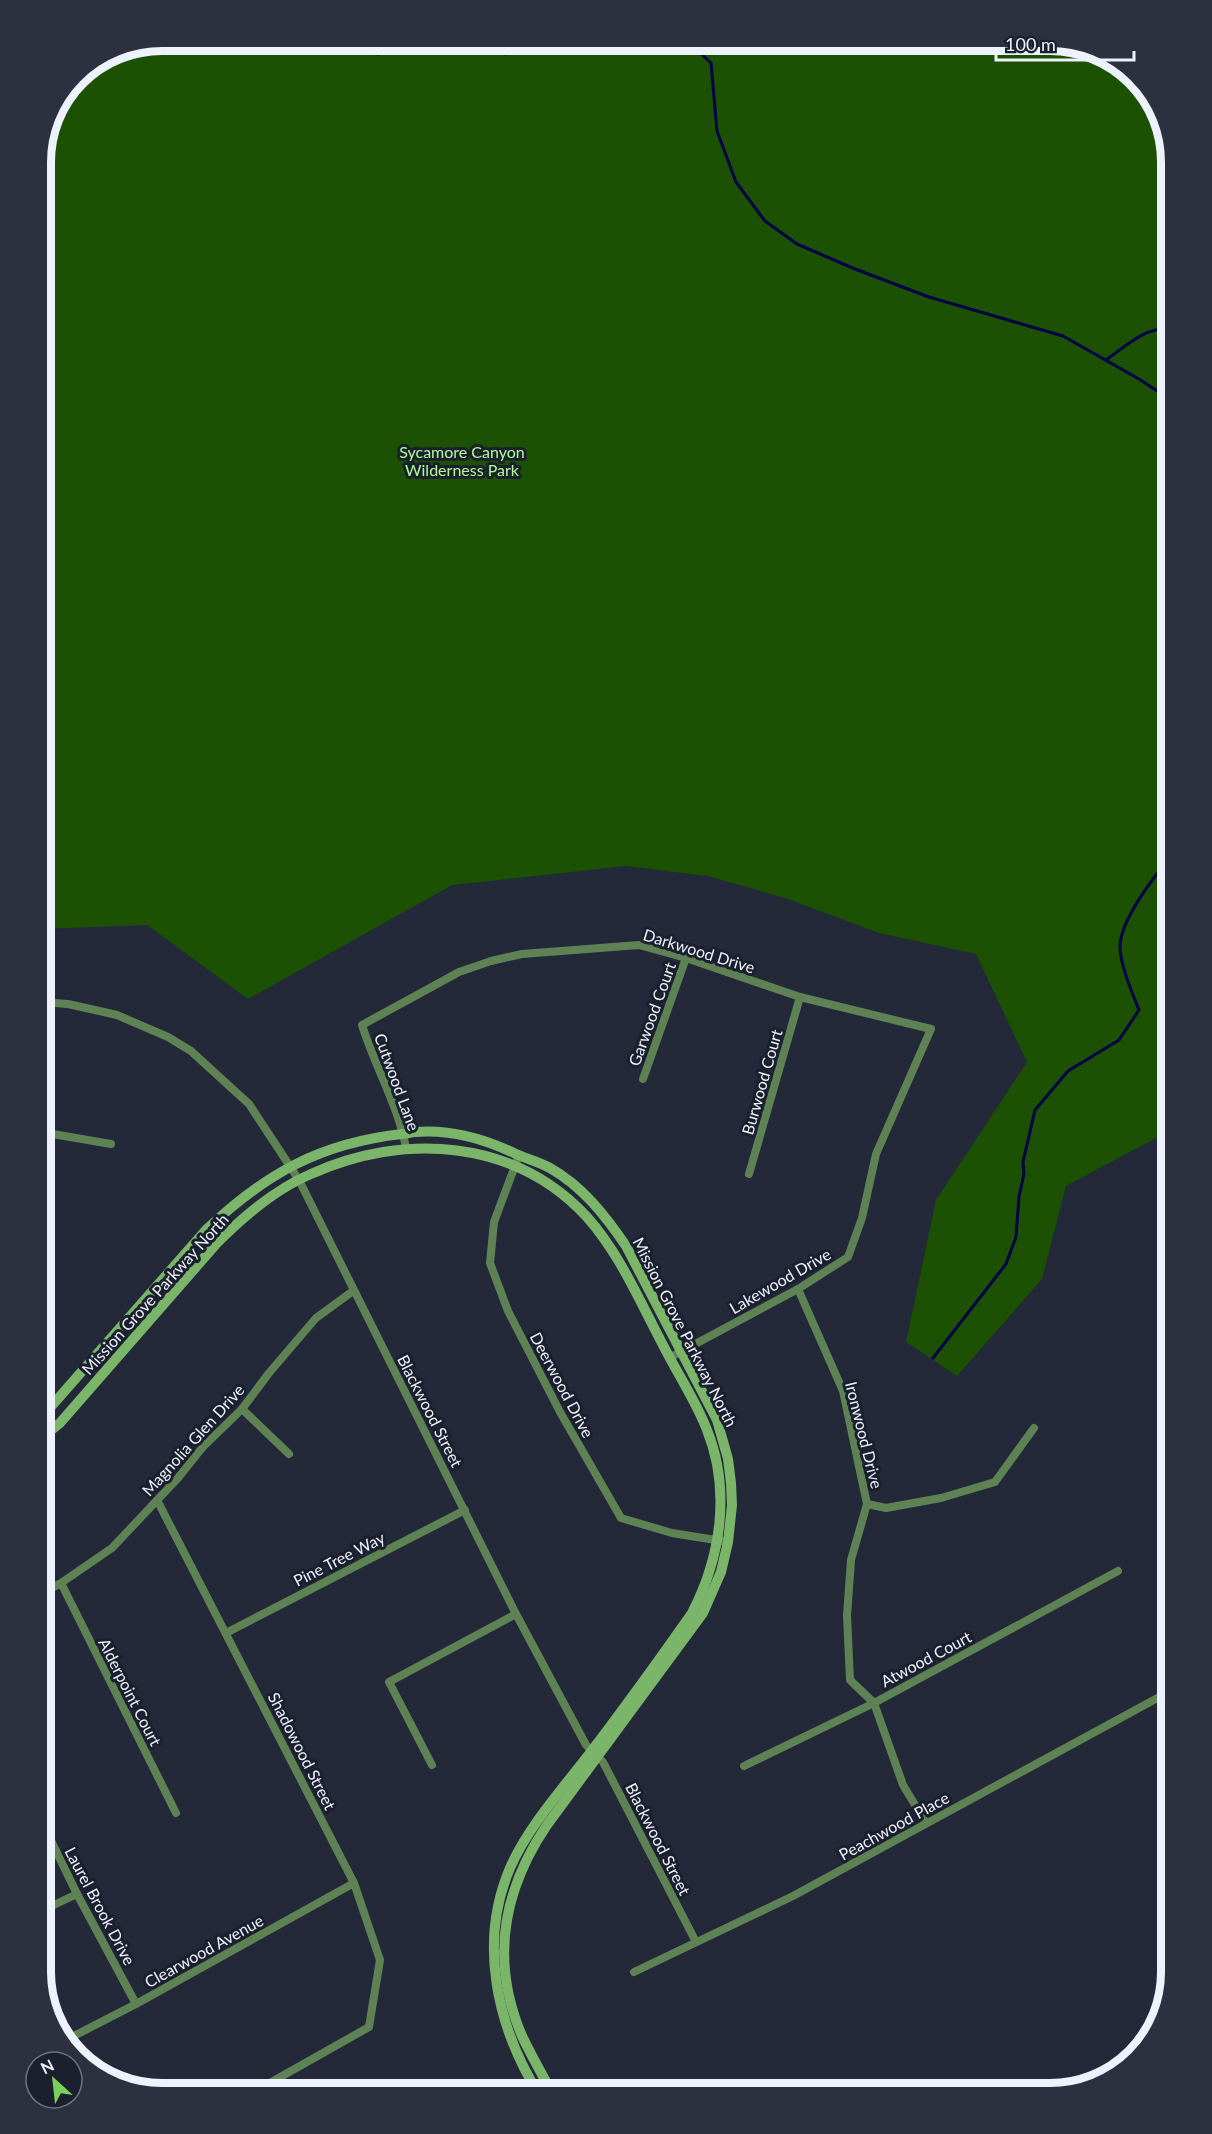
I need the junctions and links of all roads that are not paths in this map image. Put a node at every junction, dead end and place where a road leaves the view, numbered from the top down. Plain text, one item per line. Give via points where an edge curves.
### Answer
1 (687, 958) junction
2 (800, 997) junction
3 (51, 1003) edge
4 (362, 1026) joint
5 (931, 1029) joint
6 (643, 1079) dead end
7 (51, 1134) edge
8 (404, 1134) junction
9 (111, 1144) dead end
10 (406, 1148) junction
11 (519, 1155) junction
12 (513, 1166) junction
13 (291, 1167) junction
14 (749, 1174) dead end
15 (299, 1180) junction
16 (798, 1289) junction
17 (353, 1291) junction
18 (681, 1351) junction
19 (669, 1358) junction
20 (51, 1406) edge
21 (242, 1409) junction
22 (1034, 1428) dead end
23 (51, 1430) edge
24 (289, 1454) dead end
25 (157, 1500) junction
26 (867, 1504) junction
27 (465, 1510) junction
28 (723, 1542) junction
29 (1118, 1571) dead end
30 (61, 1583) junction
31 (51, 1588) edge
32 (516, 1614) junction
33 (226, 1633) junction
34 (1161, 1696) edge
35 (874, 1703) junction
36 (595, 1754) junction
37 (432, 1765) dead end
38 (744, 1766) dead end
39 (176, 1813) dead end
40 (926, 1823) junction
41 (51, 1842) edge
42 (354, 1884) junction
43 (77, 1894) junction
44 (51, 1906) edge
45 (696, 1942) junction
46 (634, 1972) dead end
47 (136, 2004) junction
48 (72, 2037) edge
49 (270, 2083) edge
50 (533, 2083) edge
51 (545, 2083) edge

1 - 2 street, Darkwood Drive
1 - 4 street, Darkwood Drive via 639,945 522,954 459,972
1 - 6 street, Garwood Court
2 - 5 street, Darkwood Drive
2 - 14 street, Burwood Court
3 - 13 street, Blackwood Street via 117,1015 191,1051 249,1104
4 - 8 street, Cutwood Lane
5 - 16 street, Lakewood Drive via 876,1154 849,1257
7 - 9 street
8 - 10 street, Cutwood Lane
8 - 11 street, Mission Grove Parkway North via 425,1131 468,1136
8 - 13 street, Mission Grove Parkway North via 363,1139
10 - 12 street, Mission Grove Parkway North via 467,1152
10 - 15 street, Mission Grove Parkway North via 338,1163
11 - 12 street, Deerwood Drive
11 - 18 street, Mission Grove Parkway North via 565,1178 608,1220 626,1245
12 - 19 street, Mission Grove Parkway North via 558,1191 593,1225 620,1263
12 - 28 street, Deerwood Drive via 494,1222 490,1263 508,1311 560,1412 621,1518
13 - 15 street, Blackwood Street
13 - 20 street, Mission Grove Parkway North via 242,1197 206,1230
15 - 17 street, Blackwood Street
15 - 23 street, Mission Grove Parkway North via 229,1230
16 - 18 street, Lakewood Drive
16 - 26 street, Ironwood Drive via 843,1391
17 - 21 street, Magnolia Glen Drive via 316,1318
17 - 27 street, Blackwood Street
18 - 19 street, Lakewood Drive
18 - 28 street, Mission Grove Parkway North via 717,1420 728,1459 732,1505
19 - 28 street, Mission Grove Parkway North via 707,1429 715,1453
21 - 24 street
21 - 25 street, Magnolia Glen Drive
22 - 26 street via 995,1482 941,1498 886,1508
25 - 30 street, Magnolia Glen Drive via 112,1548
25 - 33 street, Shadowood Street
26 - 35 street, Ironwood Drive via 851,1560 847,1616 850,1680
27 - 32 street, Blackwood Street
27 - 33 street, Pine Tree Way
28 - 36 street, Mission Grove Parkway North via 721,1572 703,1612
29 - 35 street, Atwood Court
30 - 31 street, Magnolia Glen Drive
30 - 39 street, Alderpoint Court
32 - 36 street, Blackwood Street via 586,1745
32 - 37 street via 389,1682
33 - 42 street, Shadowood Street
34 - 40 street, Peachwood Place
35 - 38 street, Atwood Court
35 - 40 street, Ironwood Drive via 903,1785
36 - 45 street, Blackwood Street via 603,1762
36 - 50 street, Mission Grove Parkway North via 559,1794 522,1847 511,1867 496,1914 494,1960 499,2005 513,2045
36 - 51 street, Mission Grove Parkway North via 534,1844 508,1908 505,1954 511,2001
40 - 45 street, Peachwood Place via 793,1896
41 - 43 street, Laurel Brook Drive
42 - 47 street, Clearwood Avenue
42 - 49 street, Shadowood Street via 380,1960 369,2027
43 - 44 street
43 - 47 street, Laurel Brook Drive
45 - 46 street, Peachwood Place
47 - 48 street, Clearwood Avenue

